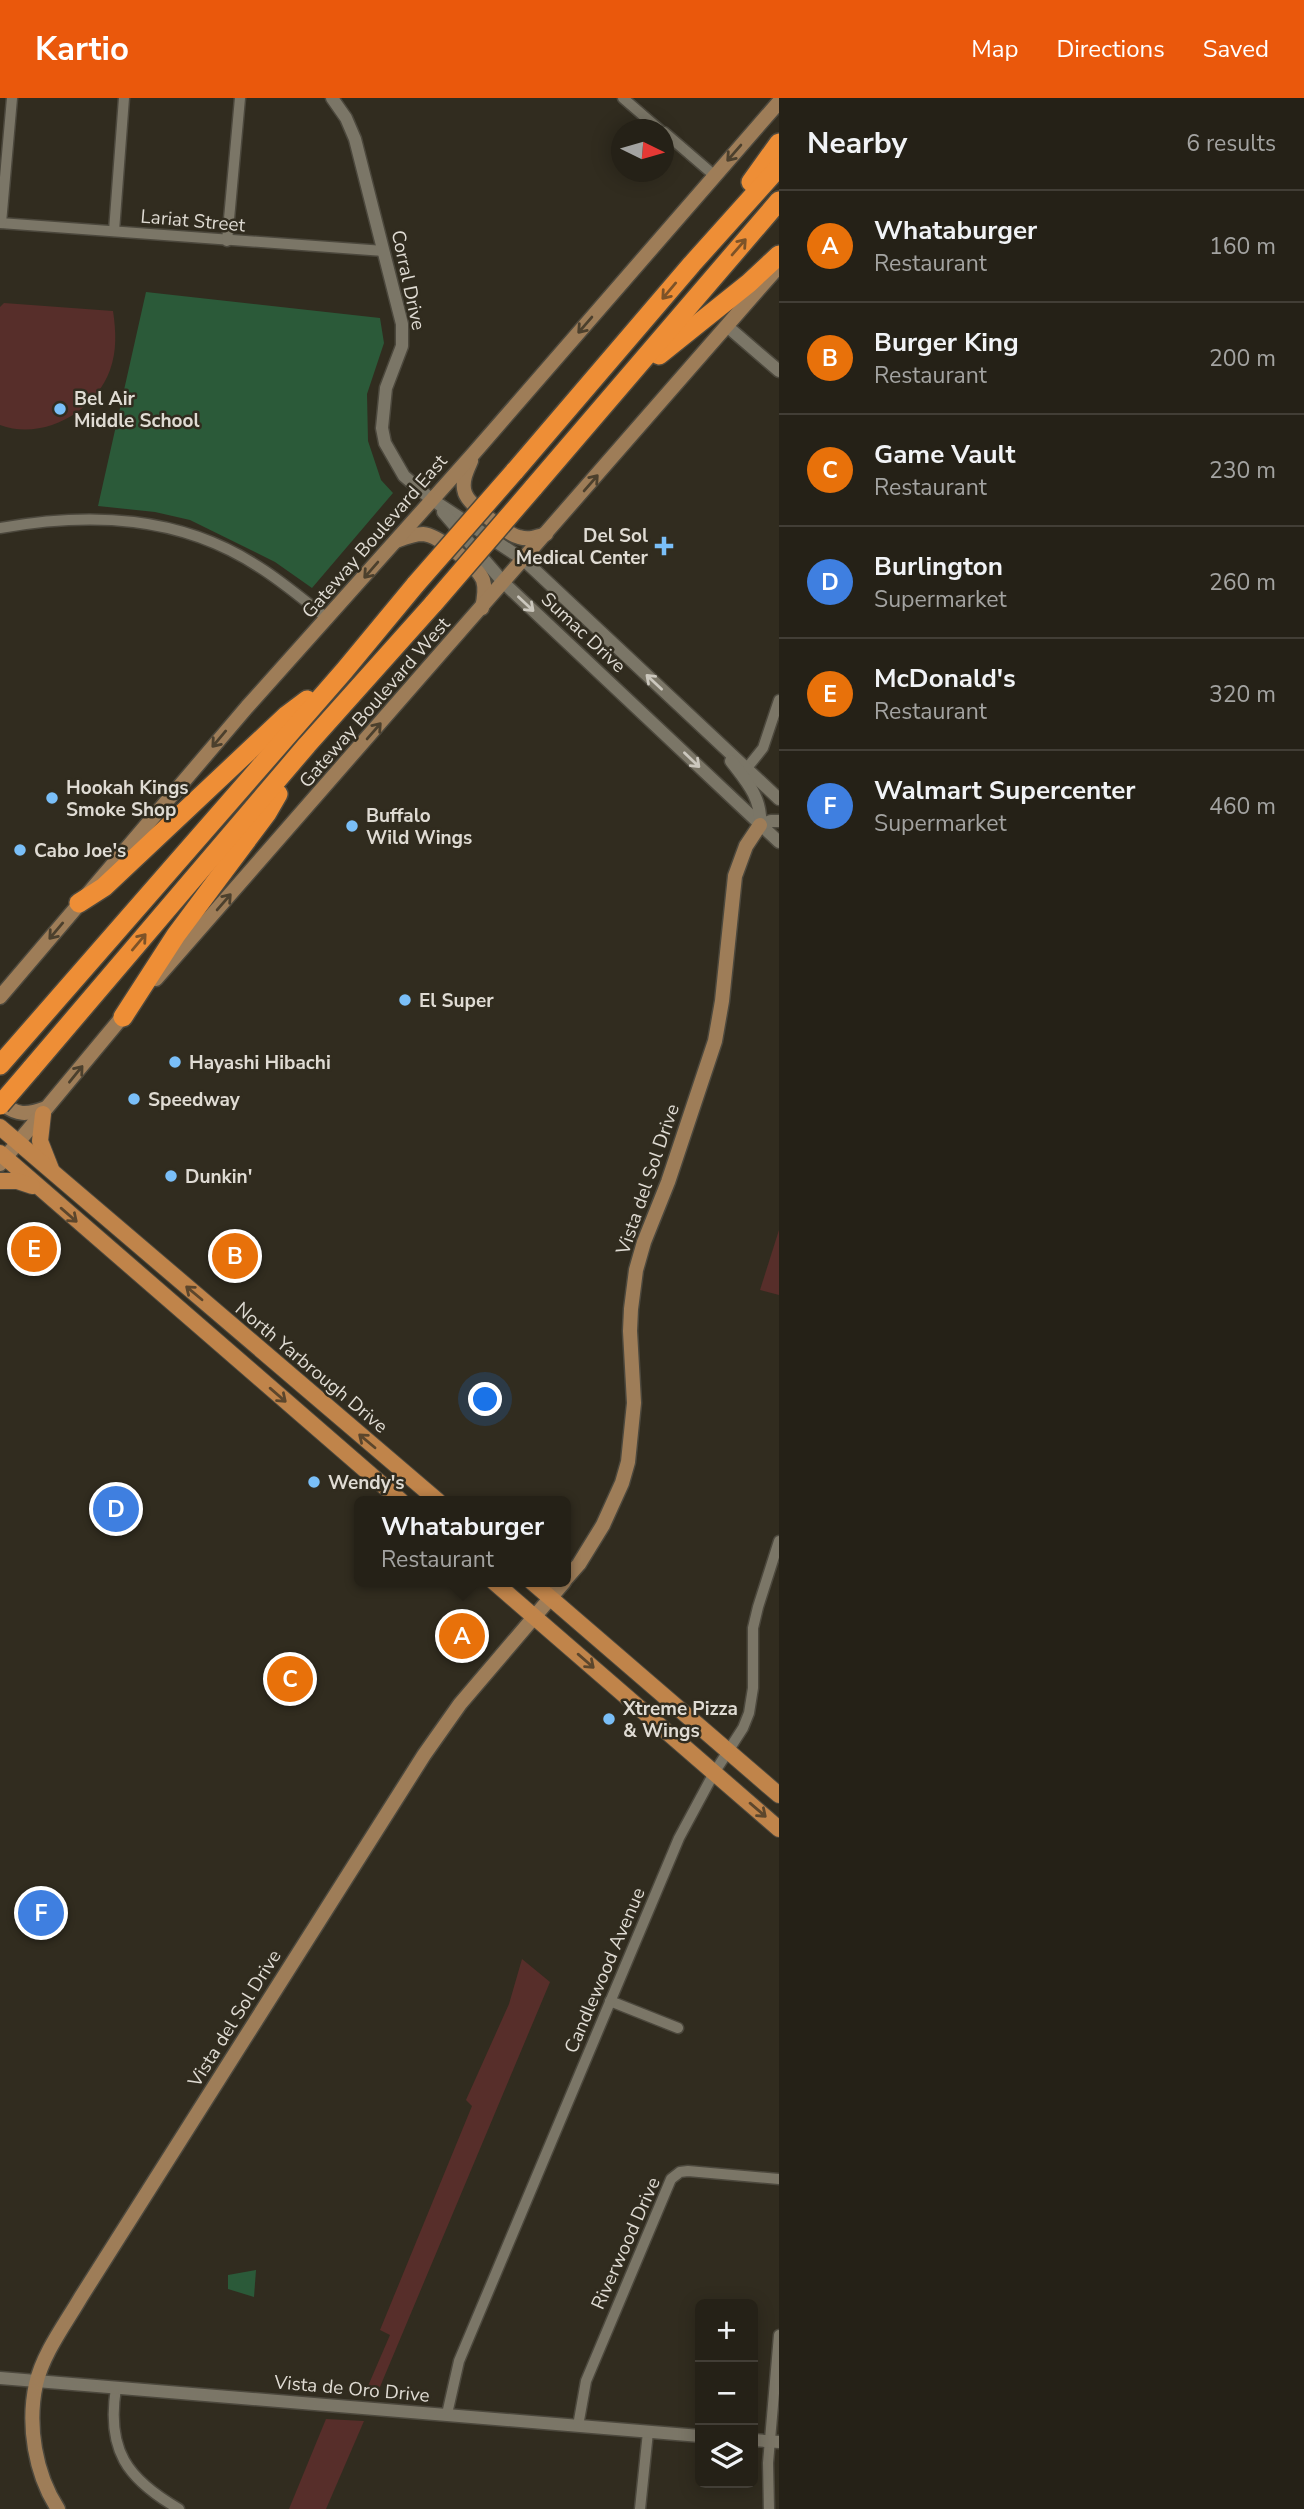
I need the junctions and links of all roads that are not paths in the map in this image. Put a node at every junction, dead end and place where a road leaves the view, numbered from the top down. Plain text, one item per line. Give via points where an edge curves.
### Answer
1 (12, 98) edge
2 (124, 98) edge
3 (240, 98) edge
4 (332, 98) edge
5 (623, 98) edge
6 (779, 102) edge
7 (648, 119) edge
8 (674, 141) edge
9 (779, 143) edge
10 (779, 167) edge
11 (715, 176) junction
12 (779, 201) edge
13 (1, 223) edge
14 (114, 232) junction
15 (227, 241) junction
16 (384, 251) junction
17 (779, 255) edge
18 (691, 264) junction
19 (779, 266) edge
20 (728, 327) junction
21 (779, 371) edge
22 (615, 392) junction
23 (474, 453) junction
24 (431, 499) junction
25 (0, 528) edge
26 (547, 534) junction
27 (396, 541) junction
28 (524, 560) junction
29 (504, 583) junction
30 (482, 609) junction
31 (328, 619) junction
32 (344, 671) junction
33 (779, 700) edge
34 (704, 728) junction
35 (307, 745) junction
36 (747, 768) junction
37 (779, 799) edge
38 (779, 821) edge
39 (760, 825) junction
40 (779, 842) edge
41 (79, 903) junction
42 (0, 997) edge
43 (123, 1017) junction
44 (0, 1065) edge
45 (0, 1103) edge
46 (46, 1110) junction
47 (0, 1127) edge
48 (18, 1143) junction
49 (2, 1158) edge
50 (54, 1174) junction
51 (0, 1181) edge
52 (39, 1189) junction
53 (260, 1350) junction
54 (246, 1367) junction
55 (395, 1496) edge
56 (432, 1496) edge
57 (779, 1541) edge
58 (571, 1574) edge
59 (500, 1587) edge
60 (538, 1587) edge
61 (560, 1587) edge
62 (551, 1598) junction
63 (535, 1617) junction
64 (729, 1751) junction
65 (714, 1773) junction
66 (779, 1795) edge
67 (779, 1829) edge
68 (610, 2001) junction
69 (678, 2028) dead end
70 (779, 2179) edge
71 (779, 2335) edge
72 (0, 2378) edge
73 (37, 2382) junction
74 (116, 2388) junction
75 (447, 2414) junction
76 (578, 2426) junction
77 (648, 2432) junction
78 (695, 2436) edge
79 (775, 2441) edge
80 (58, 2509) edge
81 (179, 2509) edge
82 (640, 2509) edge
83 (769, 2509) edge

1 - 13 street
2 - 14 street
3 - 15 street
4 - 16 street, Corral Drive via 355,139
5 - 7 street
6 -> 11 main road, Gateway Boulevard East
8 - 11 street
9 - 18 highway
10 - 18 highway
11 -> 23 main road, Gateway Boulevard East
22 -> 12 highway
13 - 14 street, Lariat Street
14 - 15 street, Lariat Street
15 - 16 street, Lariat Street
16 - 24 street, Corral Drive via 403,336 399,360 386,388 382,428 385,443 404,476
17 - 22 highway
18 -> 32 highway, bridge
19 - 20 main road, Gateway Boulevard West
20 - 21 street
26 -> 20 main road, Gateway Boulevard West
22 - 35 highway, bridge
23 - 24 main road, Gateway Boulevard East
23 - 26 main road via 464,478 470,502 521,538
24 - 27 main road, Gateway Boulevard East
24 - 28 street, Sumac Drive
24 - 29 street, Sumac Drive
25 - 31 street via 88,518 167,528 207,540 257,565
26 - 28 main road, Gateway Boulevard West
27 - 30 main road via 426,534 475,566 483,580
27 -> 31 main road, Gateway Boulevard East
28 - 29 main road, Gateway Boulevard West
34 -> 28 street, Sumac Drive
29 - 30 main road, Gateway Boulevard West
29 -> 39 street, Sumac Drive
43 -> 30 main road, Gateway Boulevard West
31 -> 41 main road, Gateway Boulevard East
32 - 41 highway via 287,715 104,887
32 - 44 highway
33 - 36 street via 763,748
34 - 36 street, Sumac Drive
34 - 39 street via 758,799
35 - 43 highway via 267,813 176,935
45 -> 35 highway, bridge
36 - 37 street, Sumac Drive
38 - 39 street
39 - 40 street, Sumac Drive
39 - 58 main road, Vista del Sol Drive via 735,876 715,1041 636,1270 631,1331 634,1403 628,1462 603,1525
41 -> 42 main road, Gateway Boulevard East
46 -> 43 main road, Gateway Boulevard West
45 - 46 main road via 18,1114
46 - 48 main road, Gateway Boulevard West
46 - 50 main road via 40,1141
47 - 48 main road, North Yarbrough Drive
48 - 49 main road, Gateway Boulevard West
48 - 50 main road, North Yarbrough Drive
49 - 52 main road
53 -> 50 main road, North Yarbrough Drive
51 - 52 main road
52 -> 54 main road
53 - 54 main road
56 -> 53 main road, North Yarbrough Drive
54 -> 55 main road
57 - 64 street, Candlewood Avenue via 754,1628 749,1713
59 - 63 main road
60 - 62 main road
61 - 62 main road, Vista del Sol Drive
62 - 63 main road, Vista del Sol Drive
62 - 64 main road
63 -> 65 main road
63 - 73 main road, Vista del Sol Drive via 460,1704 424,1755 81,2297
64 - 65 street, Candlewood Avenue
64 - 66 main road
65 -> 67 main road
65 - 68 street, Candlewood Avenue via 679,1838
68 - 69 street
68 - 75 street, Candlewood Avenue via 459,2361
70 - 76 street, Riverwood Drive via 688,2171 671,2179 586,2381
71 - 79 street
72 - 73 street, Vista de Oro Drive
73 - 74 street, Vista de Oro Drive
73 - 80 main road, Vista del Sol Drive via 34,2442 41,2474
74 - 75 street, Vista de Oro Drive
74 - 81 street via 112,2418 120,2453 145,2488
75 - 76 street, Vista de Oro Drive
76 - 77 street, Vista de Oro Drive
77 - 78 street, Vista de Oro Drive
77 - 82 street
79 - 83 street via 767,2486

